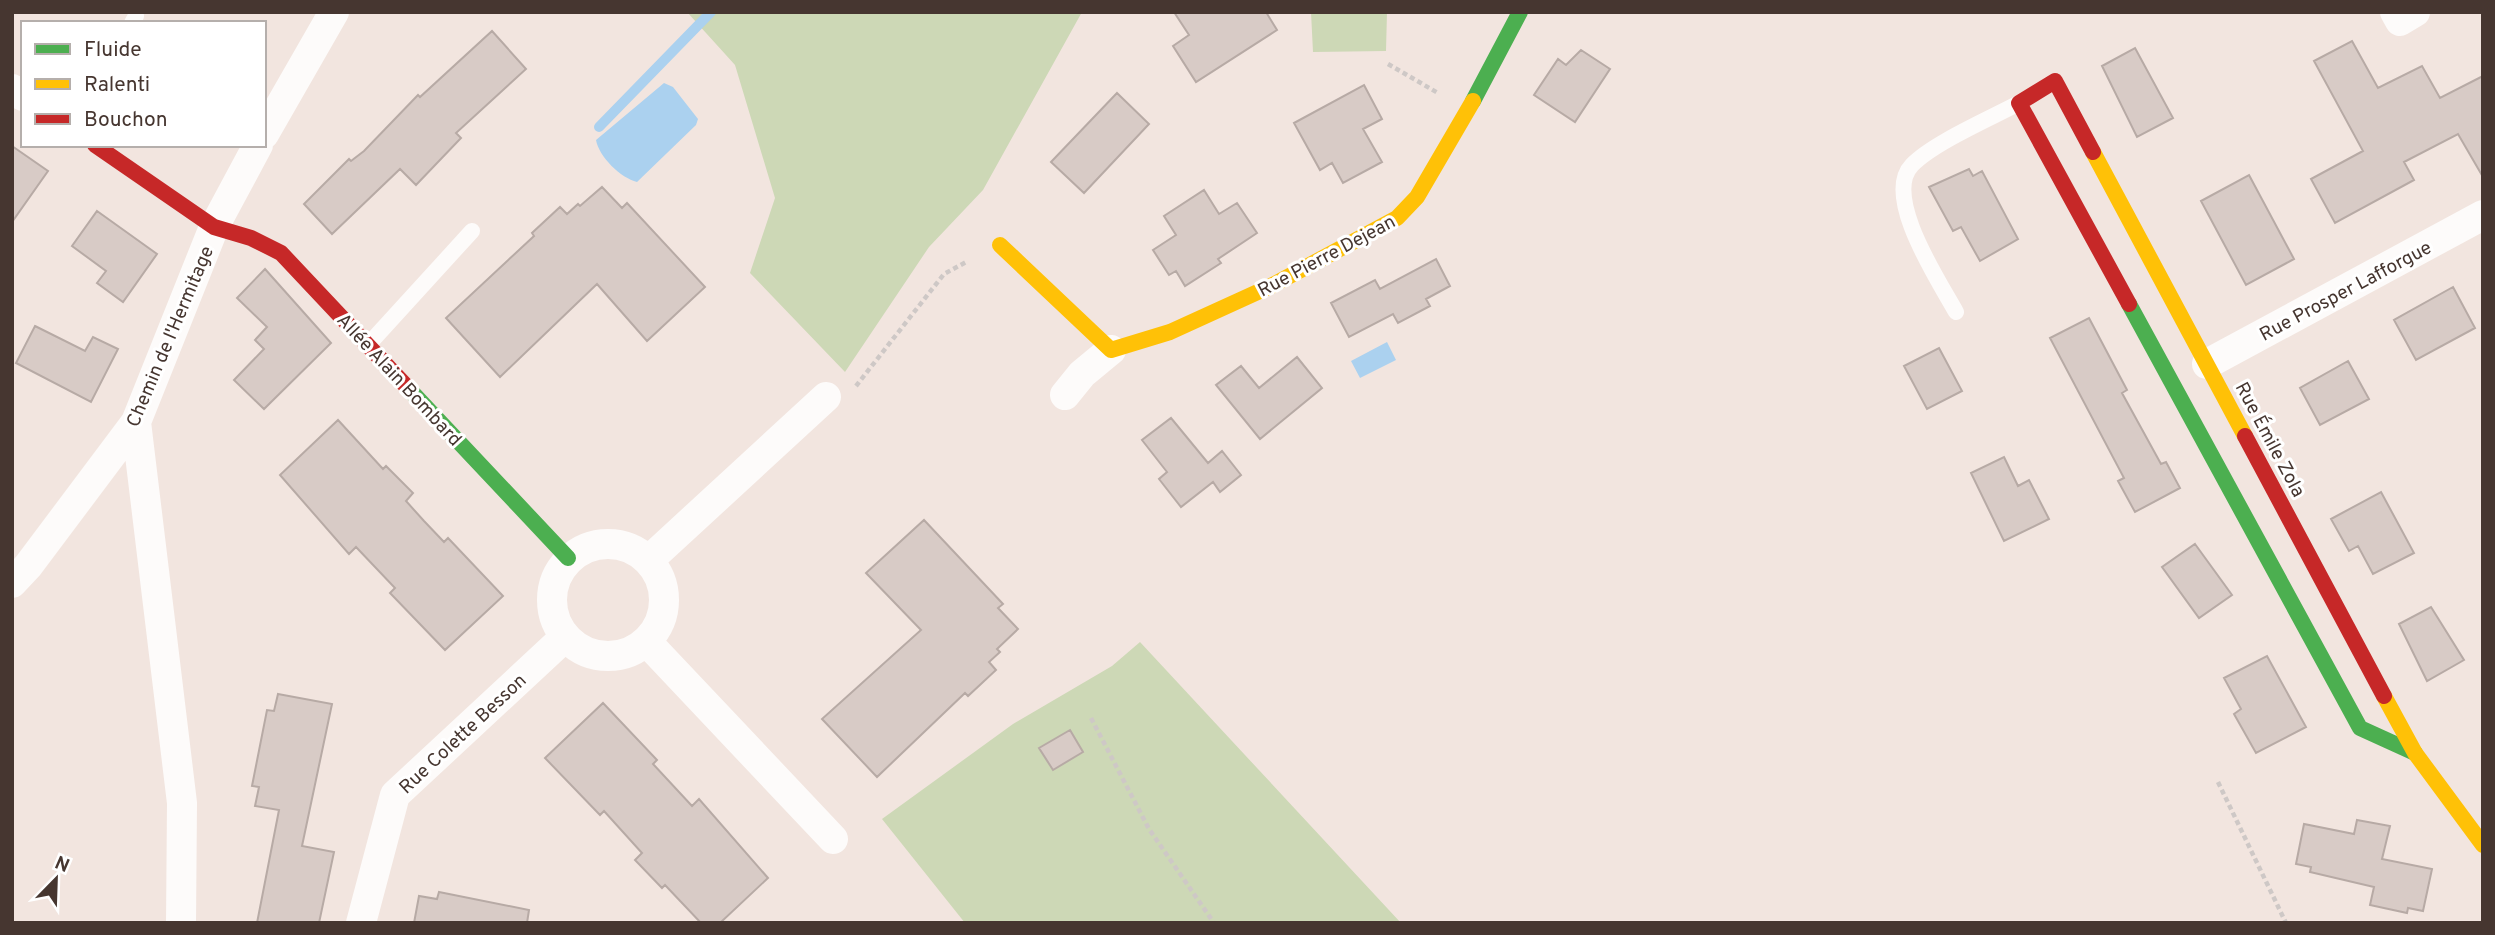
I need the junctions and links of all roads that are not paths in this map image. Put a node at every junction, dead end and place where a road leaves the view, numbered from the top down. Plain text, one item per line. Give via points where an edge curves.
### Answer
1 (334, 12) edge
2 (1520, 12) edge
3 (2395, 12) edge
4 (2415, 12) edge
5 (2019, 103) junction
6 (266, 131) edge
7 (97, 147) edge
8 (257, 147) edge
9 (2483, 215) edge
10 (214, 227) junction
11 (472, 231) dead end
12 (1000, 245) road end
13 (1956, 312) dead end
14 (368, 345) junction
15 (1111, 350) junction
16 (2207, 364) junction
17 (1065, 395) dead end
18 (826, 397) road end
19 (136, 422) junction
20 (568, 558) junction
21 (649, 561) junction
22 (12, 583) edge
23 (565, 637) junction
24 (646, 641) junction
25 (2415, 753) junction
26 (833, 839) dead end
27 (2483, 845) edge
28 (181, 923) edge
29 (361, 923) edge

1 - 6 street
2 - 15 street, Rue Pierre Dejean via 1417,197 1397,218 1271,286 1170,332
3 - 4 street via 2400,21
5 - 13 lane via 1927,154 1911,165 1904,179 1902,198 1910,220
5 - 16 street, Rue Émile Zola via 2055,81
5 - 25 street via 2360,728
7 - 10 street, Allée Alain Bombard
8 - 10 street, Chemin de l'Hermitage
9 - 16 street, Rue Prosper Lafforgue
10 - 14 street, Allée Alain Bombard via 281,253
10 - 19 street, Chemin de l'Hermitage
11 - 14 lane
12 - 15 street
14 - 20 street, Allée Alain Bombard
15 - 17 street, Rue Pierre Dejean
16 - 25 street, Rue Émile Zola
18 - 21 street
19 - 22 street, Chemin de l'Hermitage
19 - 28 street via 182,803
20 - 21 street via 587,547 609,543 630,548
20 - 23 street via 556,576 551,597 554,619
21 - 24 street via 660,579 665,601 659,623
23 - 24 street via 583,651 605,657 627,653
23 - 29 street, Rue Colette Besson via 395,795
24 - 26 street
25 - 27 street, Rue Émile Zola

